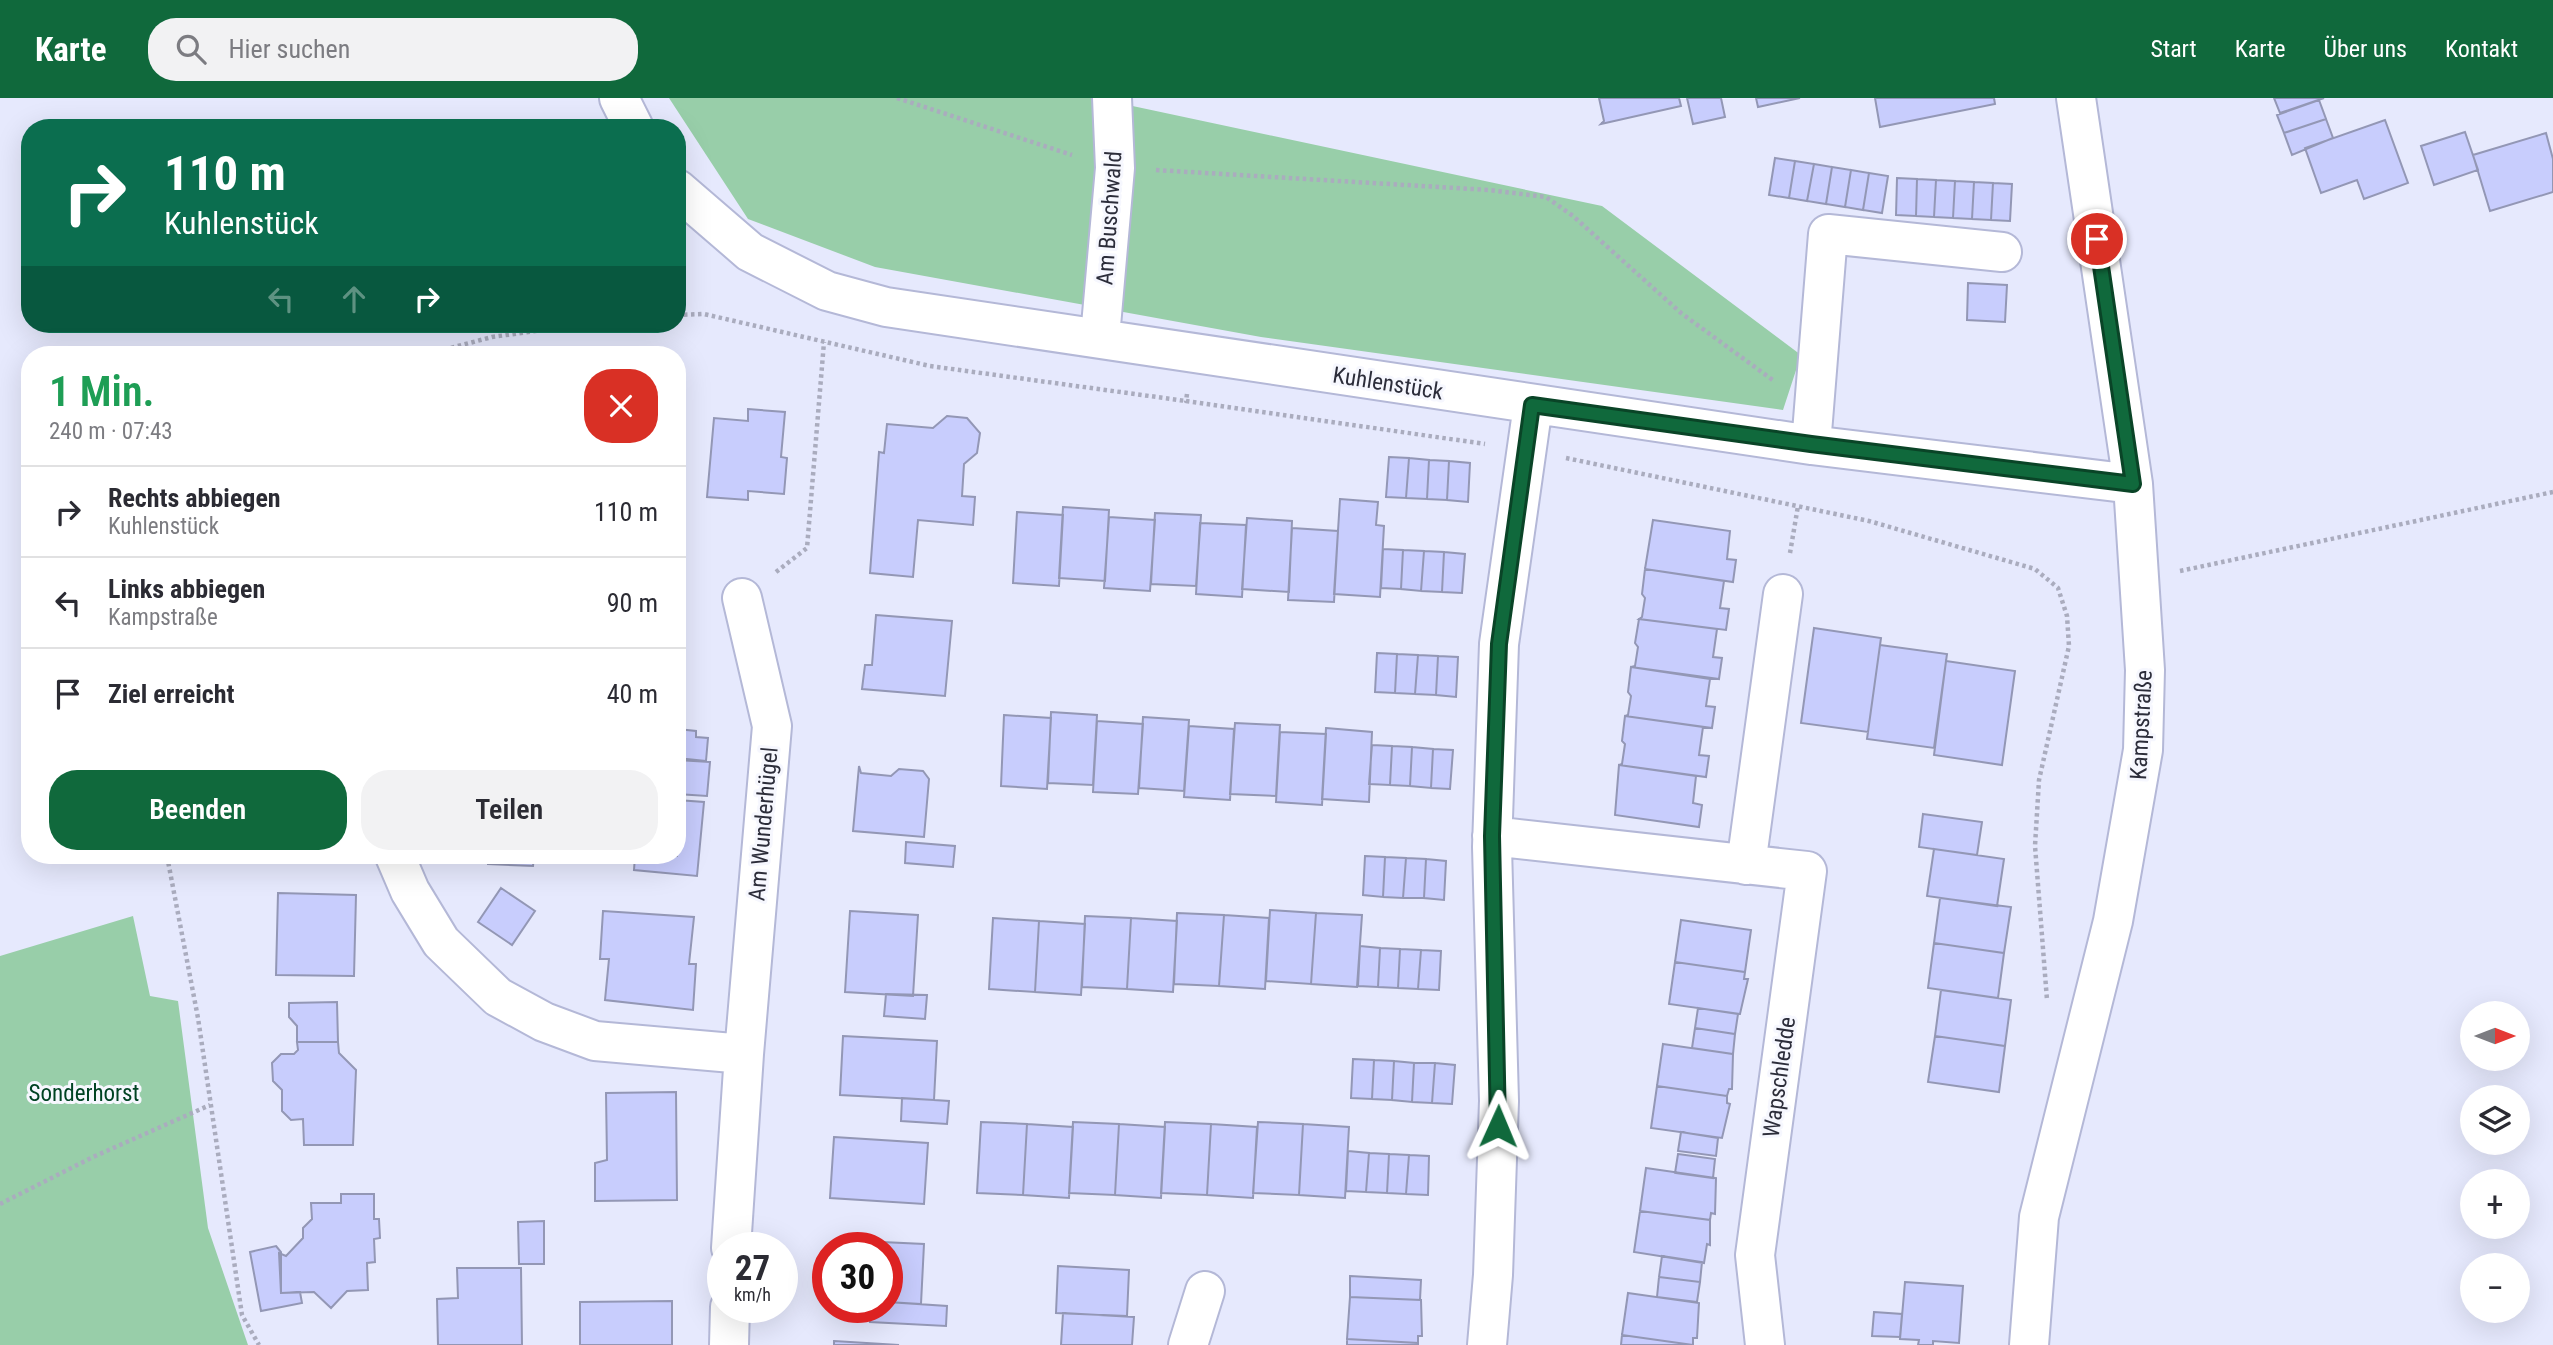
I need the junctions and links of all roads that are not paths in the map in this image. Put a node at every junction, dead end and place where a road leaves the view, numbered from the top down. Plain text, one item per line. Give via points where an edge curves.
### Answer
1 (619, 98) edge
2 (1112, 98) edge
3 (2076, 98) edge
4 (630, 119) edge
5 (686, 197) edge
6 (2002, 252) dead end
7 (1100, 337) junction
8 (1532, 405) junction
9 (1811, 444) junction
10 (2133, 484) junction
11 (1783, 594) dead end
12 (742, 598) road end
13 (1492, 836) junction
14 (398, 864) edge
15 (1746, 865) junction
16 (744, 1054) junction
17 (732, 1232) edge
18 (1205, 1291) dead end
19 (730, 1323) edge
20 (729, 1345) edge
21 (1188, 1345) edge
22 (1487, 1345) edge
23 (1765, 1345) edge
24 (2029, 1345) edge

1 - 4 street
2 - 7 street, Am Buschwald via 1115,168
3 - 10 street, Kampstraße
5 - 7 street, Kuhlenstück via 750,252 827,291 886,307
6 - 9 street via 1828,234
7 - 8 street, Kuhlenstück
8 - 9 street, Kuhlenstück
8 - 13 street via 1499,644
9 - 10 street, Kuhlenstück
10 - 24 street, Kampstraße via 2145,670 2141,763 2113,921 2039,1217
11 - 15 street
12 - 16 street, Am Wunderhügel via 772,726
13 - 15 street, Wapschledde
13 - 22 street via 1499,1101
14 - 16 street via 441,942 498,997 544,1022 595,1041
15 - 23 street, Wapschledde via 1808,871 1755,1255
16 - 17 street, Am Wunderhügel
18 - 21 street
19 - 20 street

